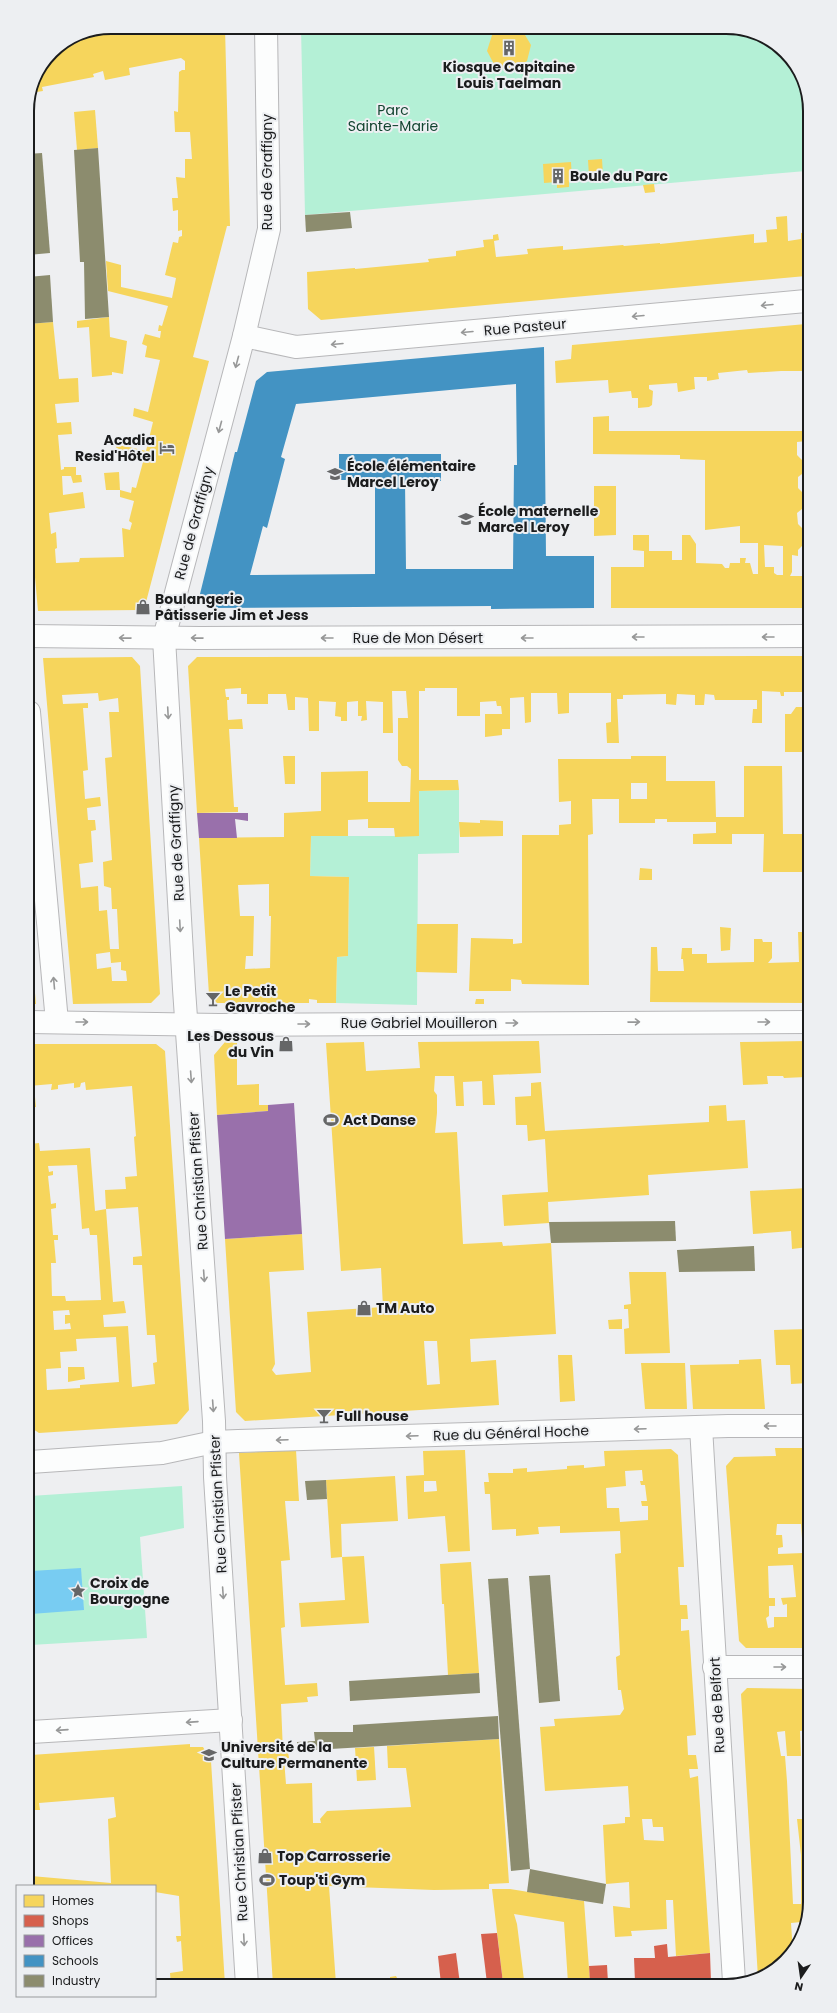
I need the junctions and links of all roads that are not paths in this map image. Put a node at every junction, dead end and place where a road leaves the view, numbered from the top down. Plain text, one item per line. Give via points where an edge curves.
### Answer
1 (266, 34) edge
2 (803, 301) edge
3 (244, 336) junction
4 (34, 636) edge
5 (803, 636) edge
6 (164, 638) junction
7 (34, 765) edge
8 (34, 1022) edge
9 (58, 1022) junction
10 (803, 1022) edge
11 (187, 1024) junction
12 (803, 1426) edge
13 (701, 1427) junction
14 (214, 1442) junction
15 (34, 1462) edge
16 (714, 1667) junction
17 (803, 1667) edge
18 (231, 1720) junction
19 (34, 1732) edge
20 (247, 1979) edge
21 (734, 1979) edge

1 - 3 street, Rue de Graffigny via 269,229
2 -> 3 street, Rue Pasteur via 296,347
3 -> 6 street, Rue de Graffigny
6 -> 4 street, Rue de Mon Désert
5 -> 6 street, Rue de Mon Désert
6 -> 11 street, Rue de Graffigny
9 -> 7 street
8 - 9 street, Rue Gabriel Mouilleron
9 -> 11 street, Rue Gabriel Mouilleron
11 -> 10 street, Rue Gabriel Mouilleron
11 -> 14 street, Rue Christian Pfister
12 -> 13 street, Rue du Général Hoche
13 -> 14 street, Rue du Général Hoche
13 - 16 street, Rue de Belfort
14 - 15 street, Rue du Général Hoche via 162,1453
14 -> 18 street, Rue Christian Pfister
16 -> 17 street
16 - 21 street, Rue de Belfort
18 -> 19 street
18 -> 20 street, Rue Christian Pfister

